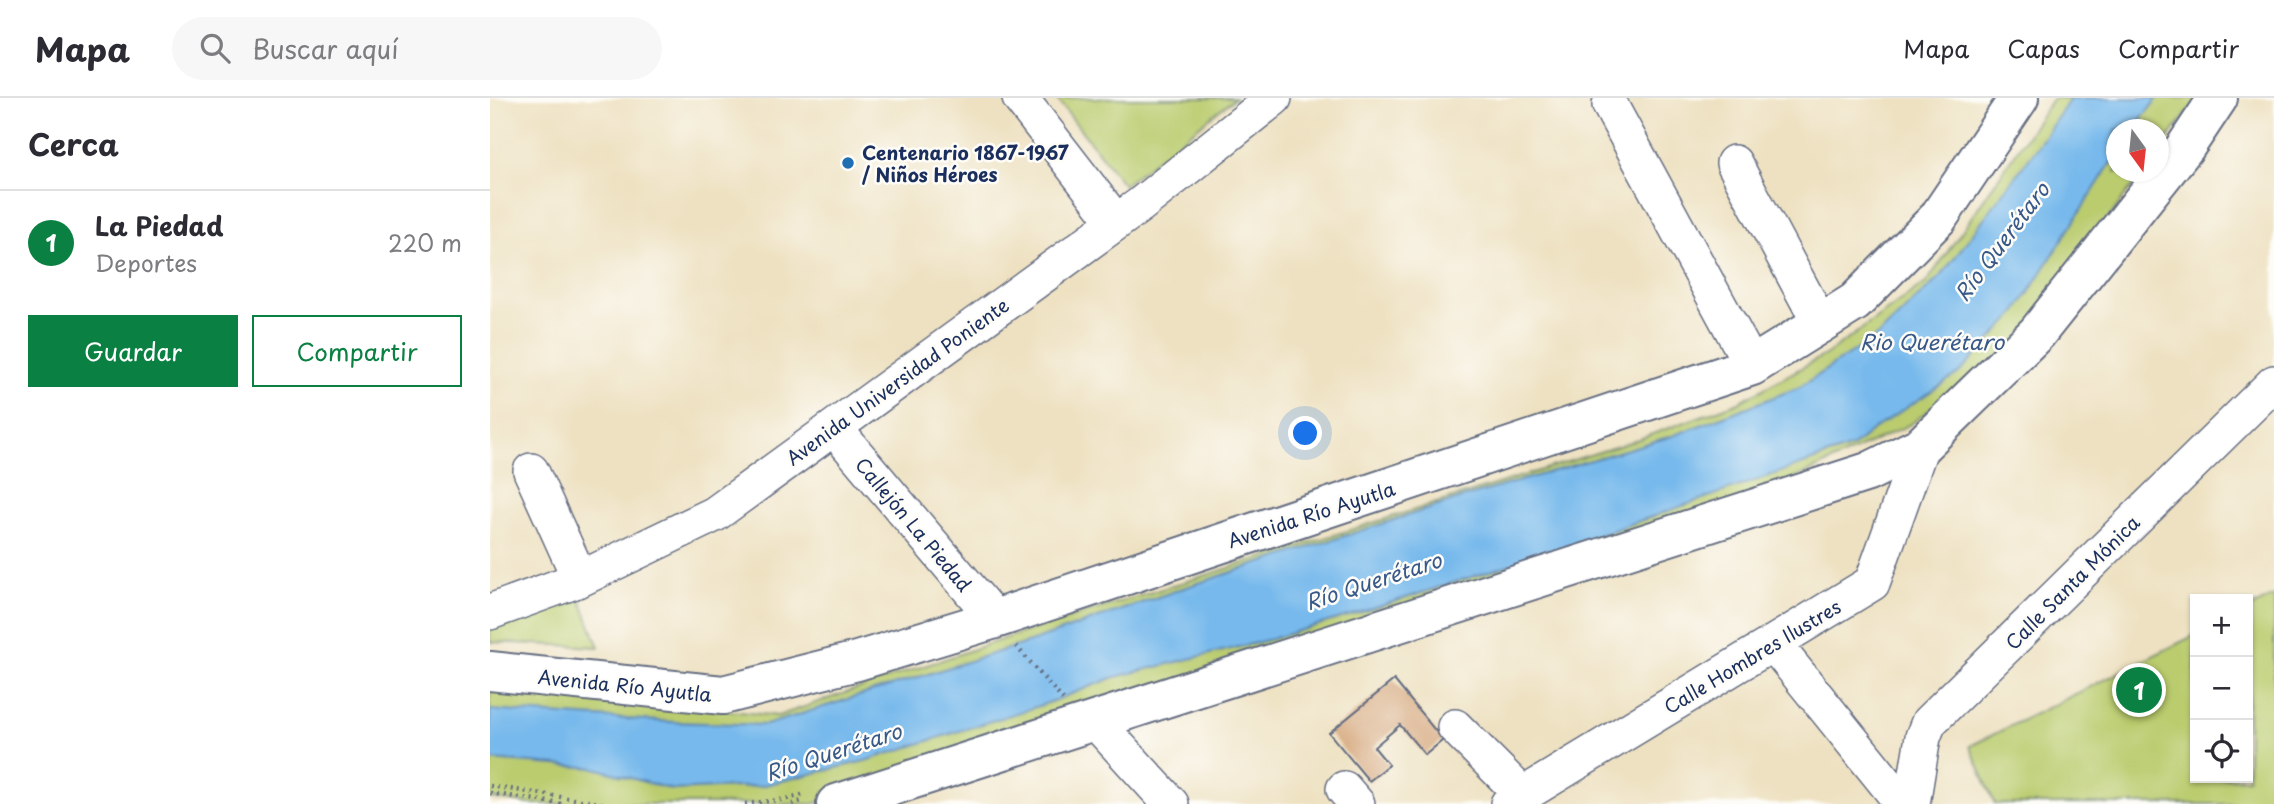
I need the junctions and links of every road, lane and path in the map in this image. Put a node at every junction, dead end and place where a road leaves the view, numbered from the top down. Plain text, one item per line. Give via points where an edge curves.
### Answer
1 (1020, 98) edge
2 (1274, 98) edge
3 (2019, 98) edge
4 (2188, 98) edge
5 (2218, 98) edge
6 (1611, 106) dead end
7 (2169, 125) edge
8 (1734, 163) dead end
9 (2131, 182) edge
10 (1116, 222) junction
11 (1821, 325) junction
12 (2037, 333) junction
13 (1752, 366) junction
14 (2274, 383) edge
15 (834, 428) junction
16 (1922, 446) junction
17 (531, 471) dead end
18 (580, 579) junction
19 (490, 612) edge
20 (1003, 629) junction
21 (1773, 643) junction
22 (490, 671) edge
23 (1061, 698) dead end
24 (1095, 721) junction
25 (1455, 727) dead end
26 (490, 786) edge
27 (490, 793) edge
28 (825, 798) edge
29 (1515, 800) edge
30 (562, 804) edge
31 (606, 804) edge
32 (745, 804) edge
33 (1171, 804) edge
34 (1903, 804) edge
35 (1912, 804) edge

1 - 10 street
2 - 10 street, Avenida Universidad Poniente
3 - 11 main road, Avenida Río Ayutla via 1938,218 1855,302
4 - 7 main road
5 - 12 main road via 2186,146
6 - 13 street
8 - 11 street
9 - 12 main road via 2057,292
10 - 15 street, Avenida Universidad Poniente
11 - 13 main road, Avenida Río Ayutla
12 - 16 main road
13 - 20 main road, Avenida Río Ayutla
14 - 35 street, Calle Santa Mónica via 1929,722
15 - 18 street, Avenida Universidad Poniente via 715,514
15 - 20 street, Callejón La Piedad
16 - 21 street, Calle Hombres Ilustres via 1872,583
16 - 24 main road via 1868,472
17 - 18 street
18 - 19 street, Avenida Universidad Poniente
20 - 22 main road, Avenida Río Ayutla via 723,695
20 - 23 path
21 - 29 street, Calle Hombres Ilustres
21 - 34 street
24 - 28 main road
24 - 33 street
25 - 29 street
26 - 31 path
27 - 30 path
28 - 32 path

